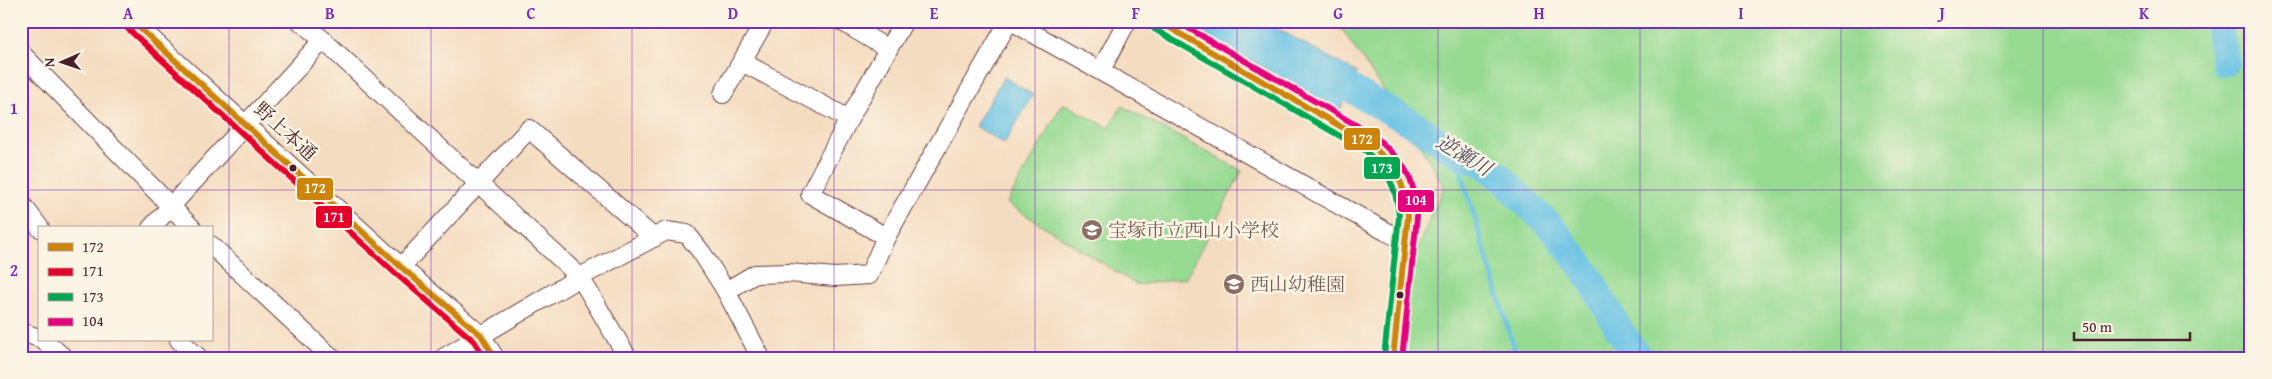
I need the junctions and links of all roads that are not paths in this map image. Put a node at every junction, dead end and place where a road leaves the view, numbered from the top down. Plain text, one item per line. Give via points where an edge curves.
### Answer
1 (132, 21) edge
2 (300, 21) edge
3 (765, 21) edge
4 (841, 21) edge
5 (904, 21) edge
6 (1010, 21) edge
7 (1128, 21) edge
8 (1158, 21) edge
9 (323, 40) junction
10 (888, 49) junction
11 (21, 53) edge
12 (742, 62) junction
13 (1100, 70) junction
14 (723, 94) dead end
15 (849, 119) junction
16 (247, 125) junction
17 (479, 184) junction
18 (21, 203) edge
19 (171, 208) junction
20 (38, 226) edge
21 (153, 226) edge
22 (190, 226) edge
23 (886, 237) junction
24 (654, 238) junction
25 (1404, 240) junction
26 (212, 247) edge
27 (401, 267) junction
28 (580, 277) junction
29 (726, 291) junction
30 (21, 332) edge
31 (481, 336) junction
32 (38, 338) edge
33 (46, 342) edge
34 (181, 342) edge
35 (64, 358) edge
36 (199, 358) edge
37 (332, 358) edge
38 (443, 358) edge
39 (495, 358) edge
40 (628, 358) edge
41 (761, 358) edge
42 (1393, 358) edge

1 - 16 street, 野上本通
2 - 9 street
3 - 12 street
4 - 10 street
5 - 10 street
6 - 13 street
6 - 23 street
7 - 13 street
8 - 25 main road via 1371,144 1393,166 1404,188 1408,216
9 - 16 street
9 - 17 street
10 - 15 street
11 - 19 street
12 - 14 street
12 - 15 street
13 - 25 street
15 - 23 street via 810,194
16 - 19 street
16 - 27 street, 野上本通
17 - 24 street via 529,129
17 - 27 street
17 - 28 street
18 - 20 street
19 - 21 street
19 - 22 street
23 - 29 street via 869,276 755,274
24 - 28 street
24 - 29 street via 666,232 687,234
25 - 42 main road
26 - 37 street
27 - 31 street, 野上本通
28 - 31 street
28 - 40 street
29 - 41 street
30 - 32 street
31 - 38 street
31 - 39 street, 野上本通
33 - 35 street
34 - 36 street

